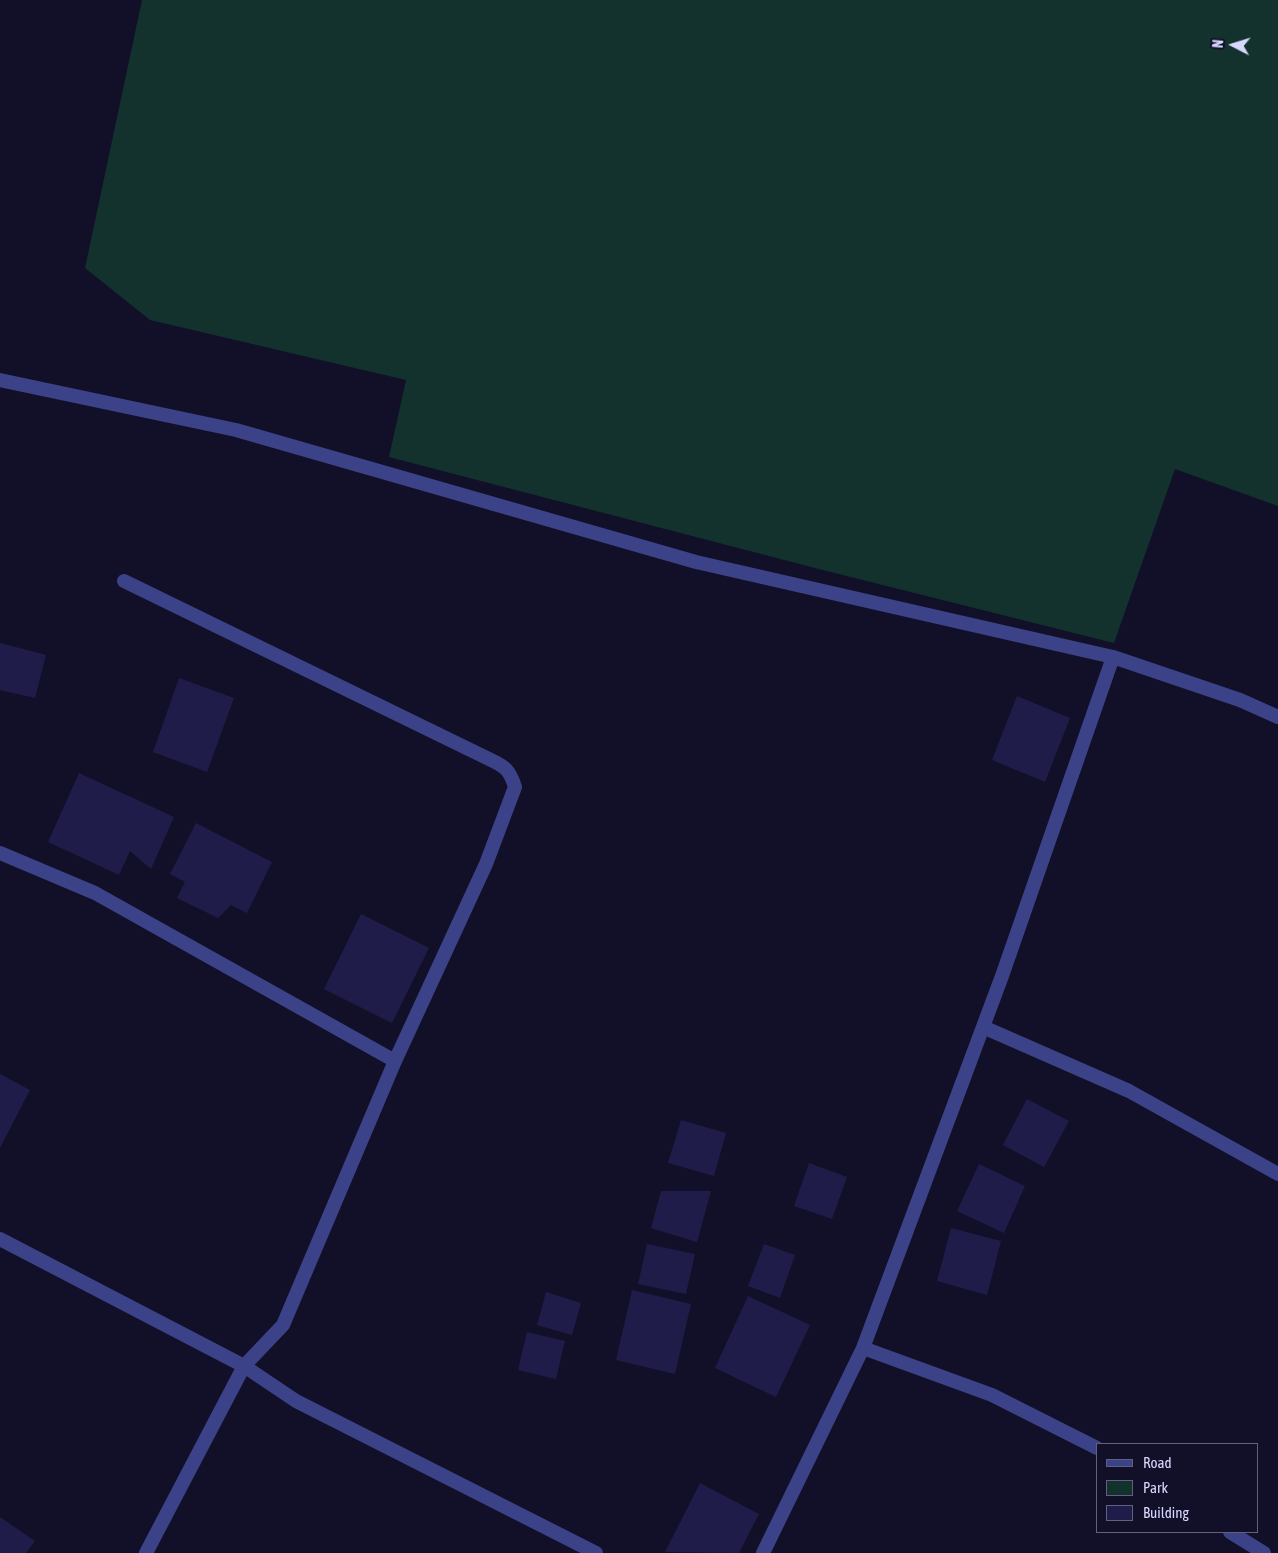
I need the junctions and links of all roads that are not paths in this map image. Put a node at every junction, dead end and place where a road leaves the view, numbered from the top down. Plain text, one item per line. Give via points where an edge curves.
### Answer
1 (0, 380) edge
2 (124, 581) dead end
3 (1114, 656) junction
4 (1278, 717) edge
5 (0, 853) edge
6 (982, 1028) junction
7 (395, 1061) junction
8 (1278, 1174) edge
9 (0, 1239) edge
10 (863, 1348) junction
11 (244, 1366) junction
12 (1096, 1448) edge
13 (1232, 1533) edge
14 (146, 1553) edge
15 (596, 1553) edge
16 (763, 1553) edge
17 (1264, 1553) edge

1 - 3 street via 236,430 696,562
2 - 7 street via 503,766 511,775 515,787 486,864
3 - 4 street via 1240,700
3 - 6 street
5 - 7 street via 94,893
6 - 8 street via 1129,1091
6 - 10 street
7 - 11 street via 283,1325
9 - 11 street
10 - 12 street via 992,1396
10 - 16 street
11 - 14 street
11 - 15 street via 296,1401
13 - 17 street

